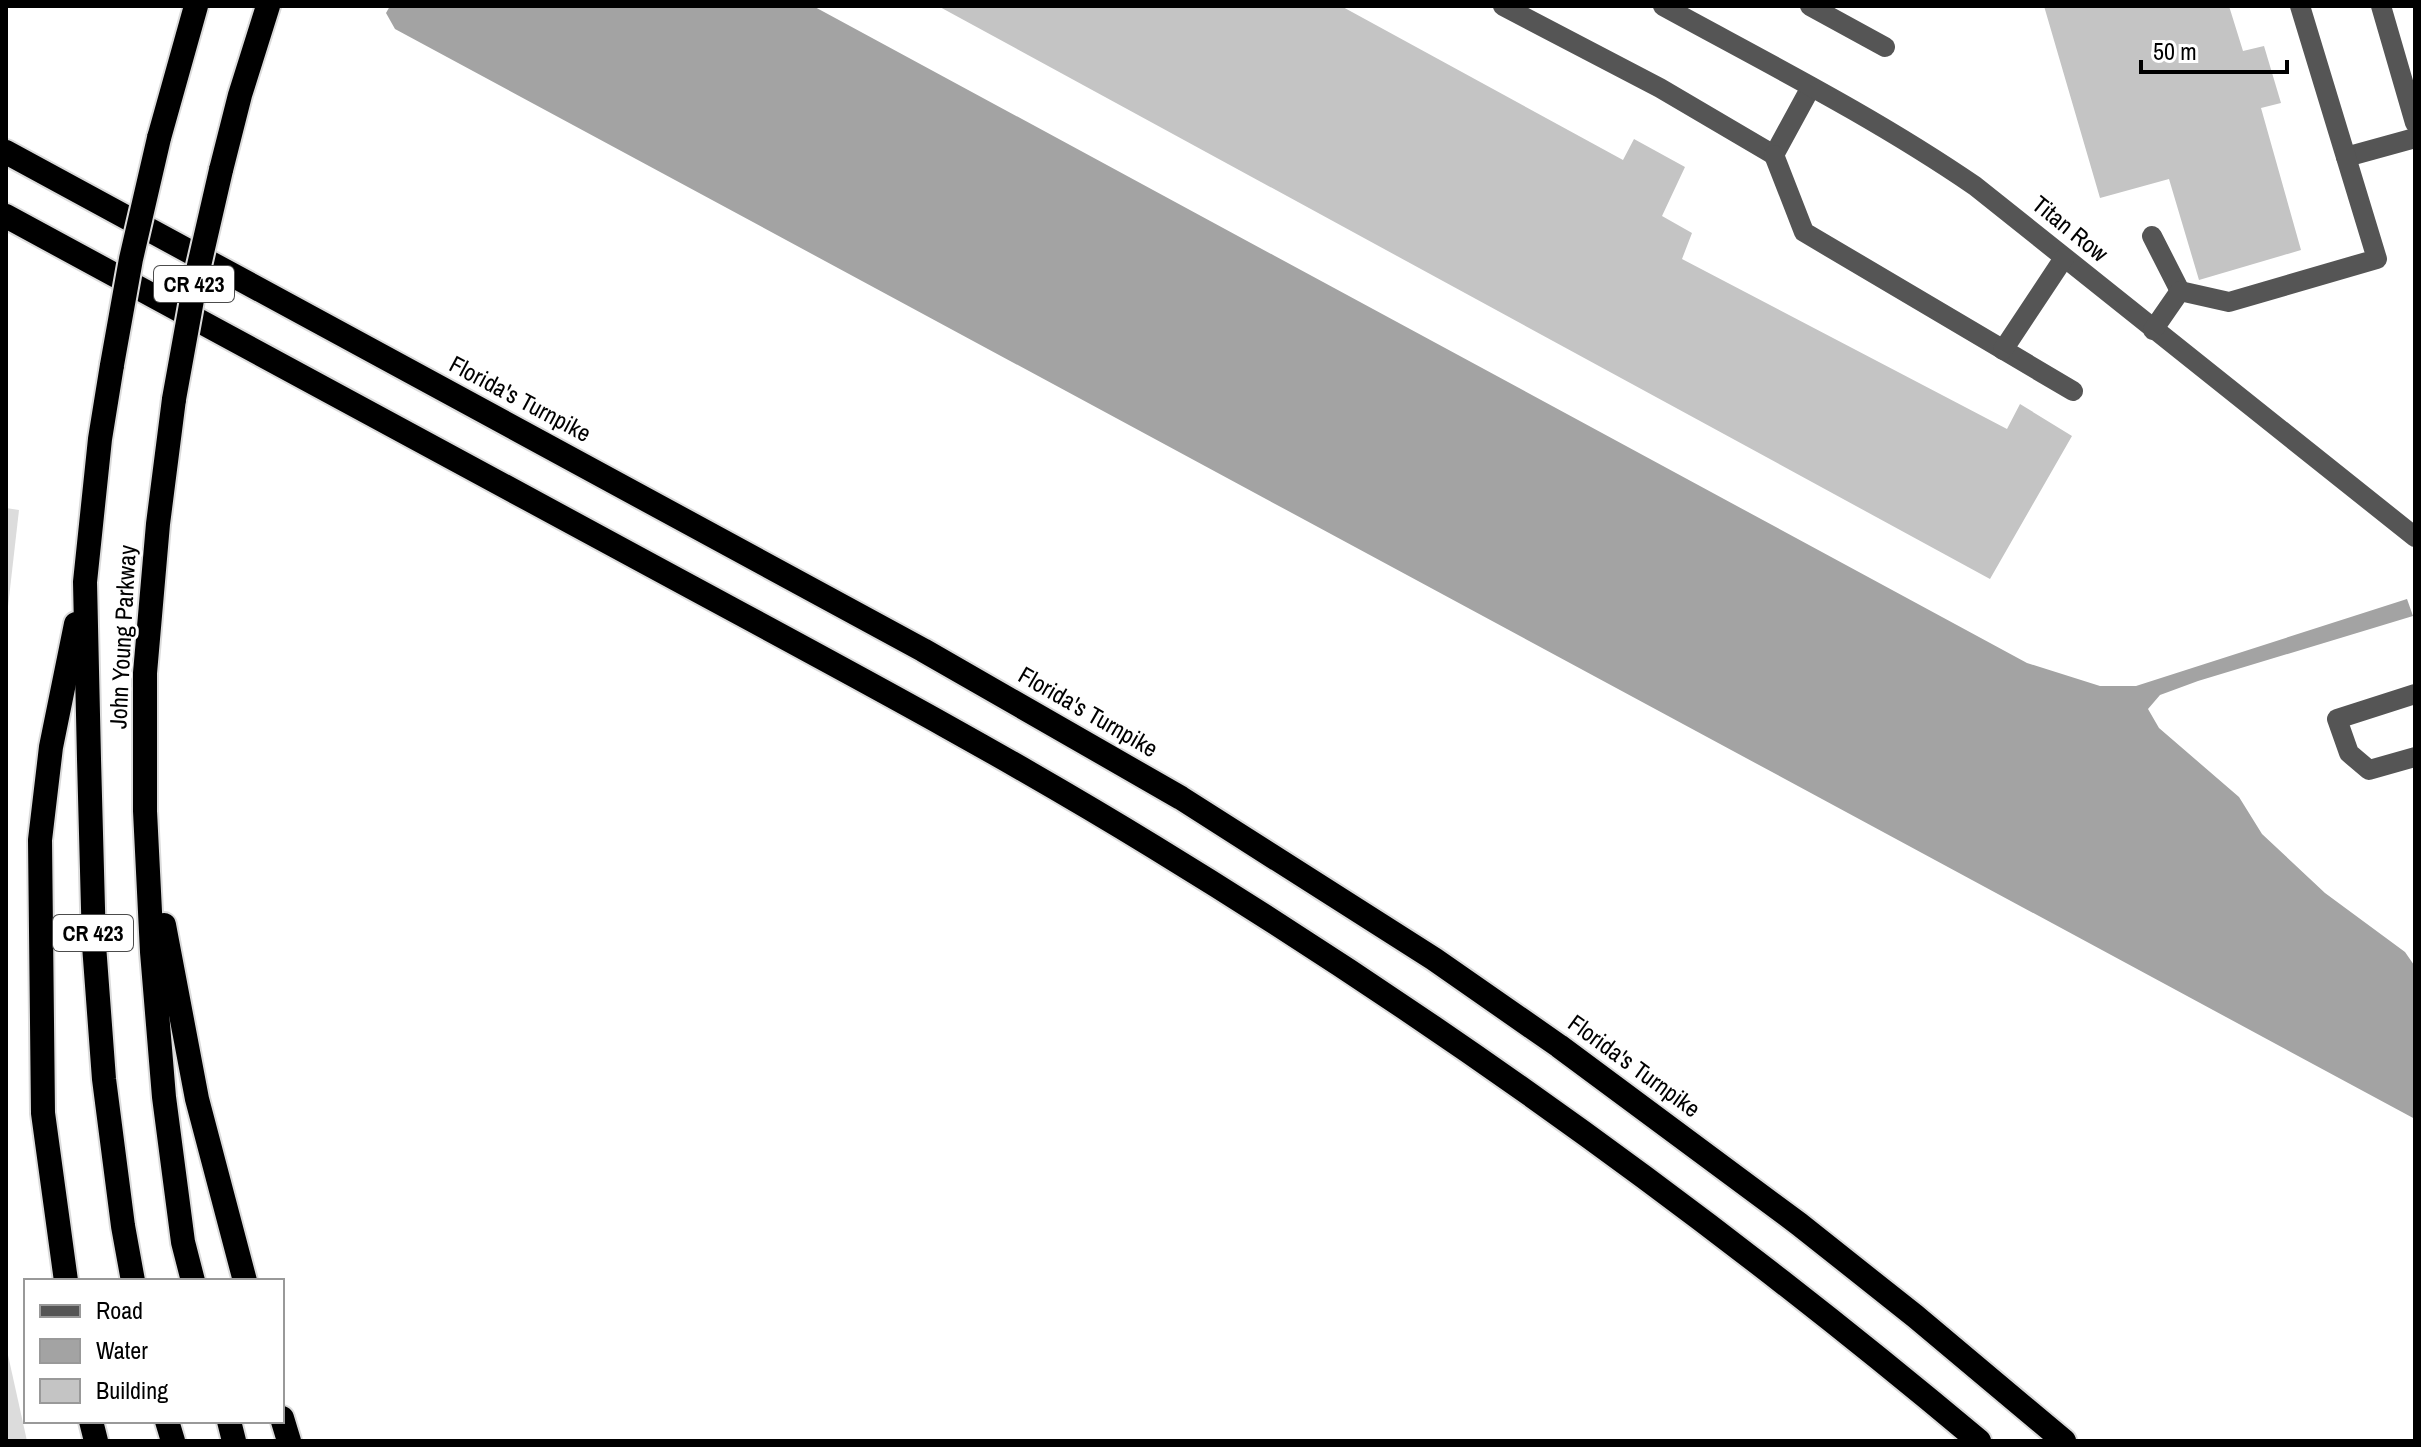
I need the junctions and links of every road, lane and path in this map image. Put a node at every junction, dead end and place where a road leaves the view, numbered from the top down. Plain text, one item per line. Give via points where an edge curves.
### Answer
1 (196, 6) edge
2 (268, 6) edge
3 (1503, 6) edge
4 (1663, 6) edge
5 (1810, 6) edge
6 (2300, 6) edge
7 (2381, 6) edge
8 (1885, 47) dead end
9 (1811, 87) junction
10 (2415, 123) edge
11 (2415, 138) edge
12 (6, 152) edge
13 (1774, 155) junction
14 (2346, 157) junction
15 (6, 216) edge
16 (2152, 236) dead end
17 (2064, 258) junction
18 (2180, 291) junction
19 (2153, 330) junction
20 (2003, 350) junction
21 (2073, 391) dead end
22 (2415, 537) edge
23 (85, 582) junction
24 (2415, 694) edge
25 (2415, 757) edge
26 (145, 811) junction
27 (66, 1279) edge
28 (133, 1279) edge
29 (192, 1279) edge
30 (244, 1279) edge
31 (1979, 1441) edge
32 (2064, 1441) edge

1 - 23 highway, John Young Parkway / CR 423, bridge via 131,259 99,452
2 - 26 highway, John Young Parkway / CR 423, bridge via 221,170 174,399 145,673
3 - 13 street
4 - 9 street, Titan Row
5 - 8 street
6 - 14 street
7 - 10 street
9 - 13 street
9 - 17 street, Titan Row via 1915,145
11 - 14 street
12 - 32 highway, Florida's Turnpike via 910,642 1181,798 1434,959 1571,1055 1799,1224
13 - 20 street via 1804,232
14 - 18 street via 2377,259 2229,302
15 - 31 highway via 897,699 1152,845 1403,1005 1539,1100 1765,1268
16 - 18 street
17 - 19 street, Titan Row
17 - 20 street
18 - 19 street
19 - 22 street, Titan Row
20 - 21 street
23 - 27 highway via 51,747 40,840 43,1113
23 - 28 highway, John Young Parkway / CR 423 via 95,960 104,1079
24 - 25 street via 2337,719 2349,753 2369,770
26 - 29 highway, John Young Parkway / CR 423 via 164,1097
26 - 30 highway via 197,1099

